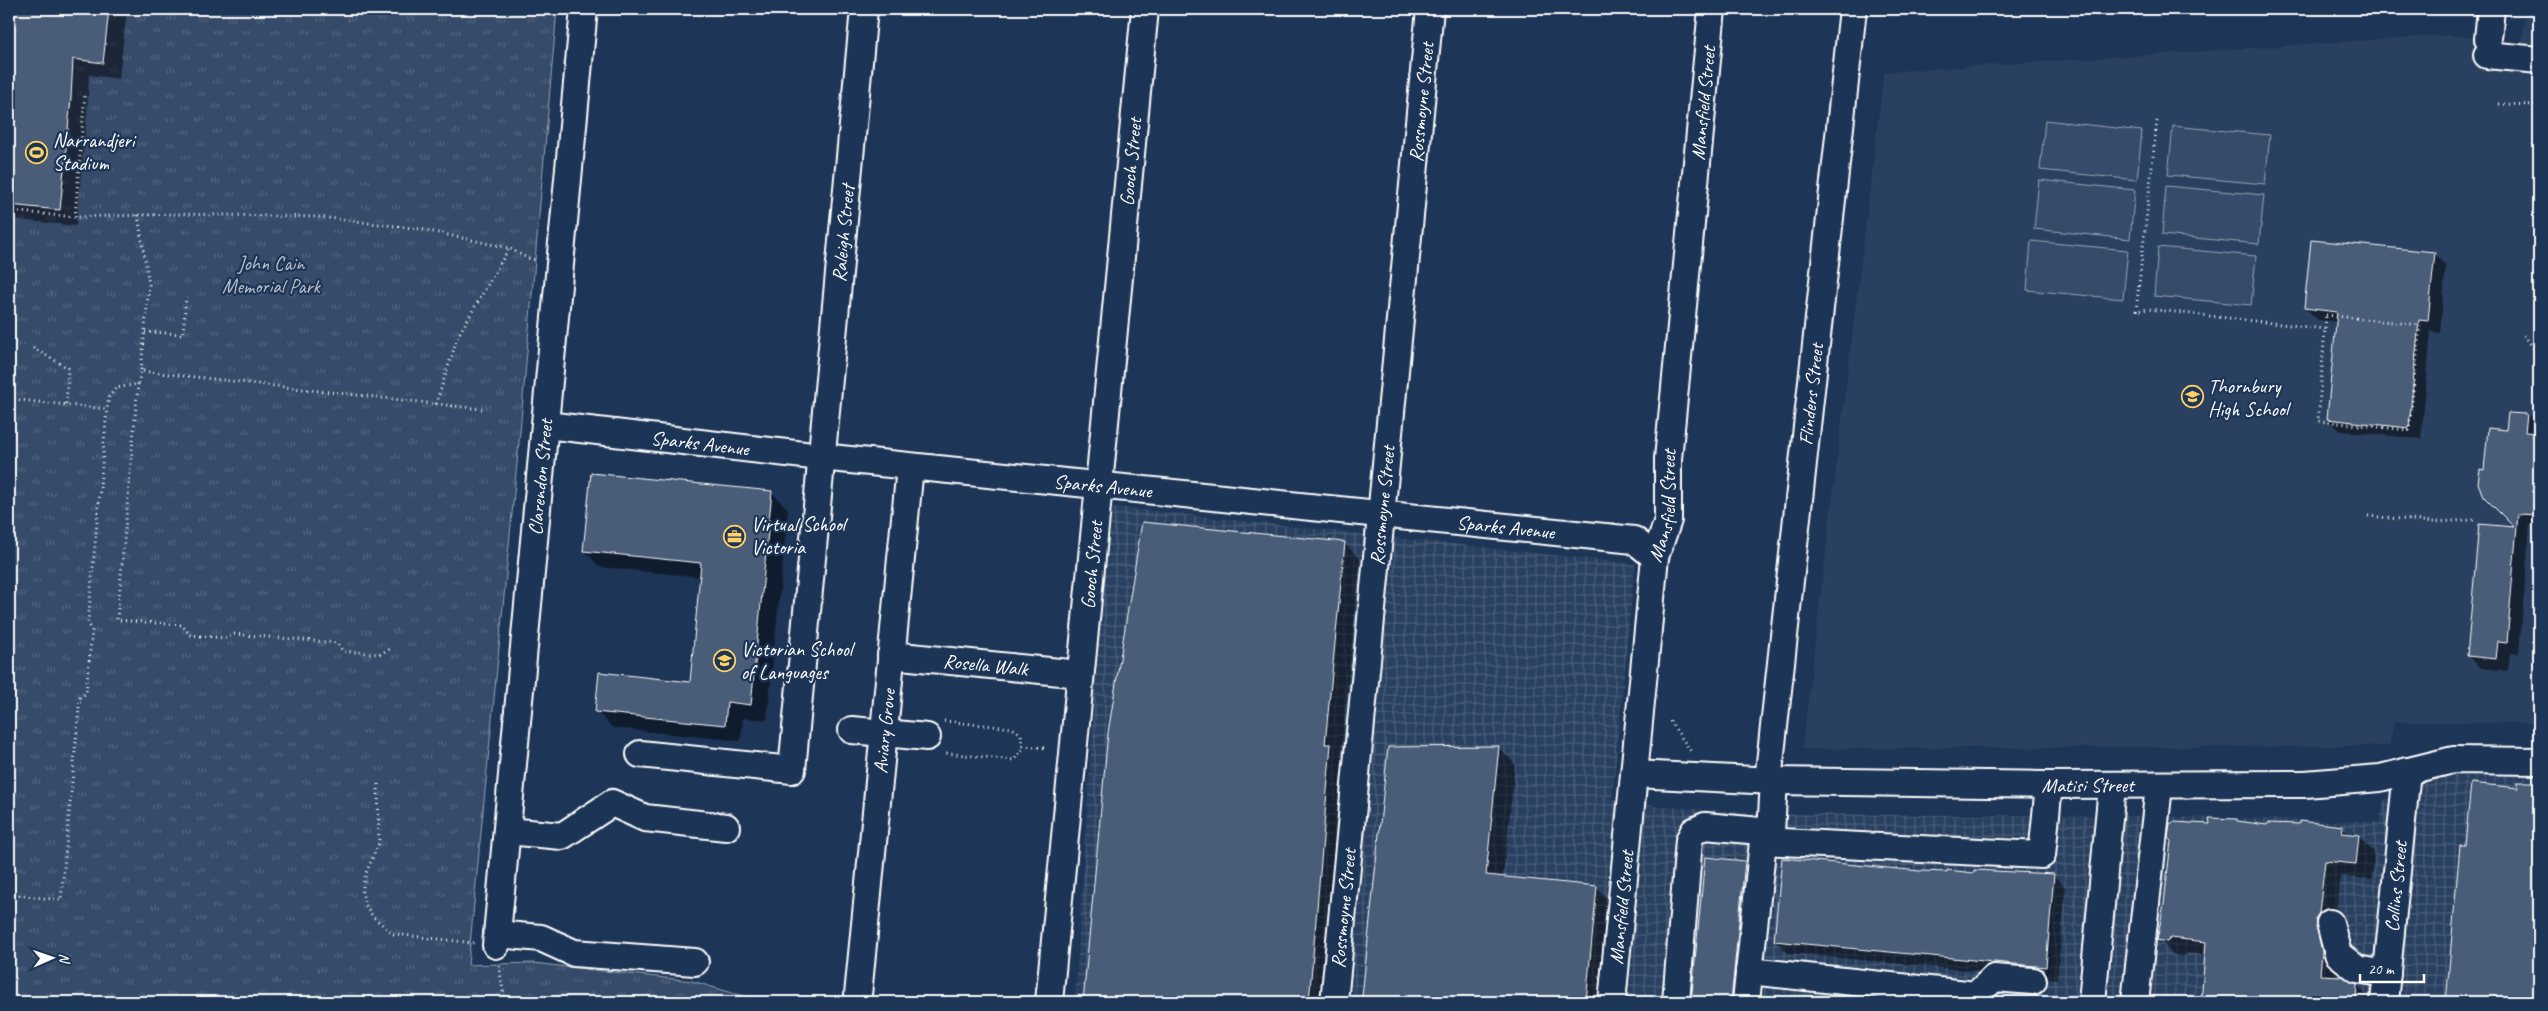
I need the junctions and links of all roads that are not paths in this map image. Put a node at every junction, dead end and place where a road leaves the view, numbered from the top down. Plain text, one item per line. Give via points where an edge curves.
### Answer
1 (584, 9) edge
2 (864, 9) edge
3 (1145, 9) edge
4 (1430, 9) edge
5 (1712, 9) edge
6 (1854, 9) edge
7 (2491, 9) edge
8 (2539, 60) edge
9 (546, 425) junction
10 (821, 458) junction
11 (910, 467) junction
12 (1097, 485) junction
13 (1381, 513) junction
14 (1655, 557) junction
15 (891, 655) junction
16 (1080, 674) junction
17 (852, 730) dead end
18 (884, 732) junction
19 (935, 736) road end
20 (640, 754) dead end
21 (2539, 761) edge
22 (2406, 771) junction
23 (1634, 774) junction
24 (1771, 781) junction
25 (2049, 785) junction
26 (2112, 786) junction
27 (2159, 786) junction
28 (726, 827) dead end
29 (507, 831) junction
30 (1767, 836) junction
31 (2330, 923) dead end
32 (695, 962) dead end
33 (1748, 971) junction
34 (2387, 974) junction
35 (2032, 981) dead end
36 (858, 995) dead end
37 (1975, 998) edge
38 (1049, 1002) edge
39 (1334, 1002) edge
40 (1612, 1002) edge
41 (1676, 1002) edge
42 (1746, 1002) edge
43 (2092, 1002) edge
44 (2135, 1002) edge
45 (2384, 1002) edge

1 - 9 street, Clarendon Street
2 - 10 street, Raleigh Street
3 - 12 street, Gooch Street
4 - 13 street, Rossmoyne Street
5 - 14 street, Mansfield Street via 1668,459 1668,520
6 - 24 street, Flinders Street
7 - 8 street via 2488,47
9 - 10 street, Sparks Avenue
9 - 29 street, Clarendon Street
10 - 11 street, Sparks Avenue
10 - 20 street, Raleigh Street via 792,770
11 - 12 street, Sparks Avenue
11 - 15 street, Aviary Grove
12 - 13 street, Sparks Avenue
12 - 16 street, Gooch Street
13 - 14 street, Sparks Avenue via 1634,540
13 - 39 street, Rossmoyne Street
14 - 23 street, Mansfield Street
15 - 16 street, Rosella Walk
15 - 18 street, Aviary Grove
16 - 38 street, Gooch Street
17 - 18 street
18 - 19 street
18 - 36 street, Aviary Grove
21 - 22 street, Matisi Street via 2453,760
22 - 27 street, Matisi Street via 2380,778 2306,784
22 - 34 street, Collins Street
23 - 24 street, Matisi Street
23 - 40 street, Mansfield Street
24 - 25 street, Matisi Street
24 - 30 street, Flinders Street
25 - 26 street, Matisi Street
25 - 30 street via 2042,855
26 - 27 street, Matisi Street
26 - 43 street
27 - 44 street
28 - 29 street via 645,818 612,803 562,836
29 - 32 street, Clarendon Street via 496,939 542,938 574,953
30 - 33 street, Flinders Street
30 - 41 street via 1705,826 1694,830 1689,840
31 - 34 street via 2338,954 2356,969
33 - 37 street
33 - 42 street, Flinders Street
34 - 45 street, Collins Street
35 - 37 street via 1994,978

